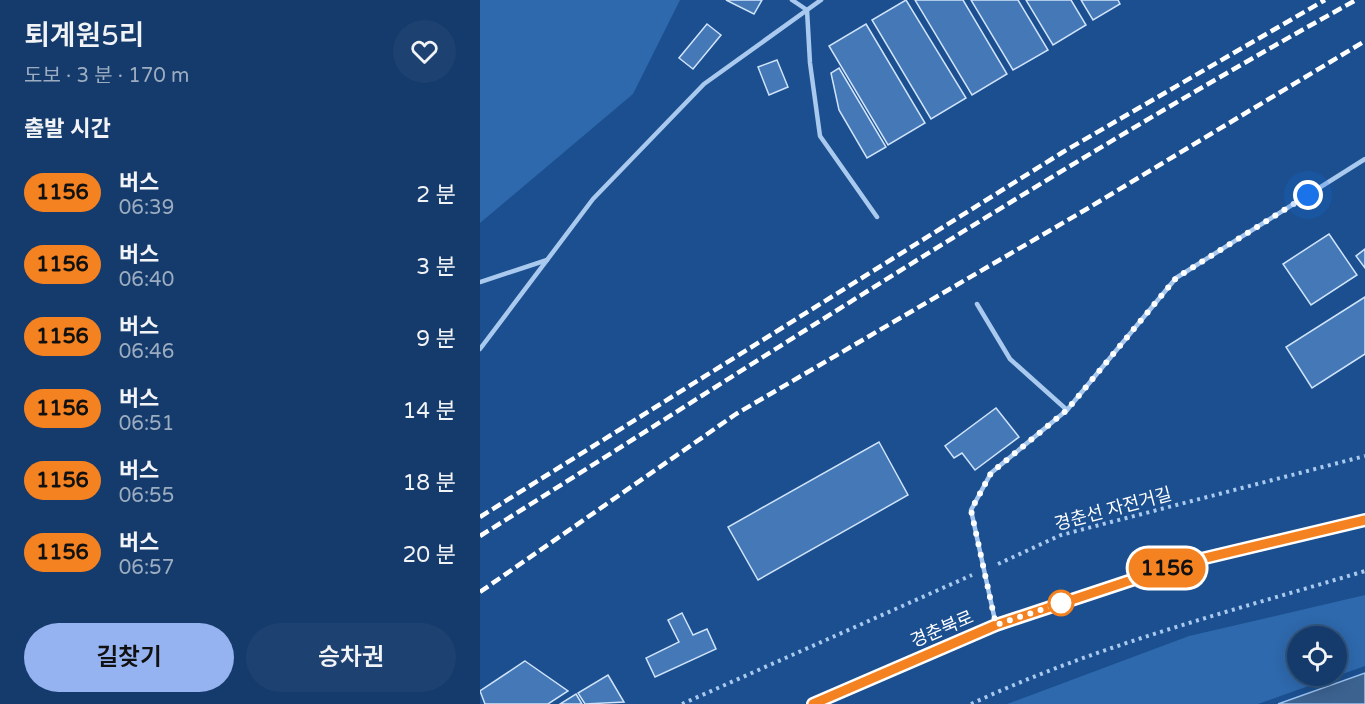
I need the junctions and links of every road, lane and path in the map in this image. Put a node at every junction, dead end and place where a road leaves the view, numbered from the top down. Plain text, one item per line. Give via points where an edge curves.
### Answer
1 (792, 0) edge
2 (821, 0) edge
3 (807, 10) junction
4 (1365, 159) edge
5 (878, 217) dead end
6 (547, 260) junction
7 (480, 282) edge
8 (977, 304) dead end
9 (480, 348) edge
10 (1067, 410) junction
11 (1365, 456) edge
12 (1365, 520) edge
13 (983, 570) junction
14 (1365, 571) edge
15 (996, 625) junction
16 (682, 704) edge
17 (813, 704) edge
18 (971, 704) edge

1 - 3 lane
2 - 3 lane
3 - 5 lane via 820,136
3 - 6 lane via 705,84 593,199
4 - 10 lane via 1176,278
6 - 7 lane
6 - 9 lane
8 - 10 lane via 1010,359
10 - 13 lane via 991,473 971,510
11 - 13 path, 경춘선 자전거길 via 1061,535
12 - 15 street, 경춘북로 via 1180,564
13 - 15 lane
13 - 16 path, 경춘선 자전거길
14 - 18 path via 1127,643 1017,682
15 - 17 street, 경춘북로

